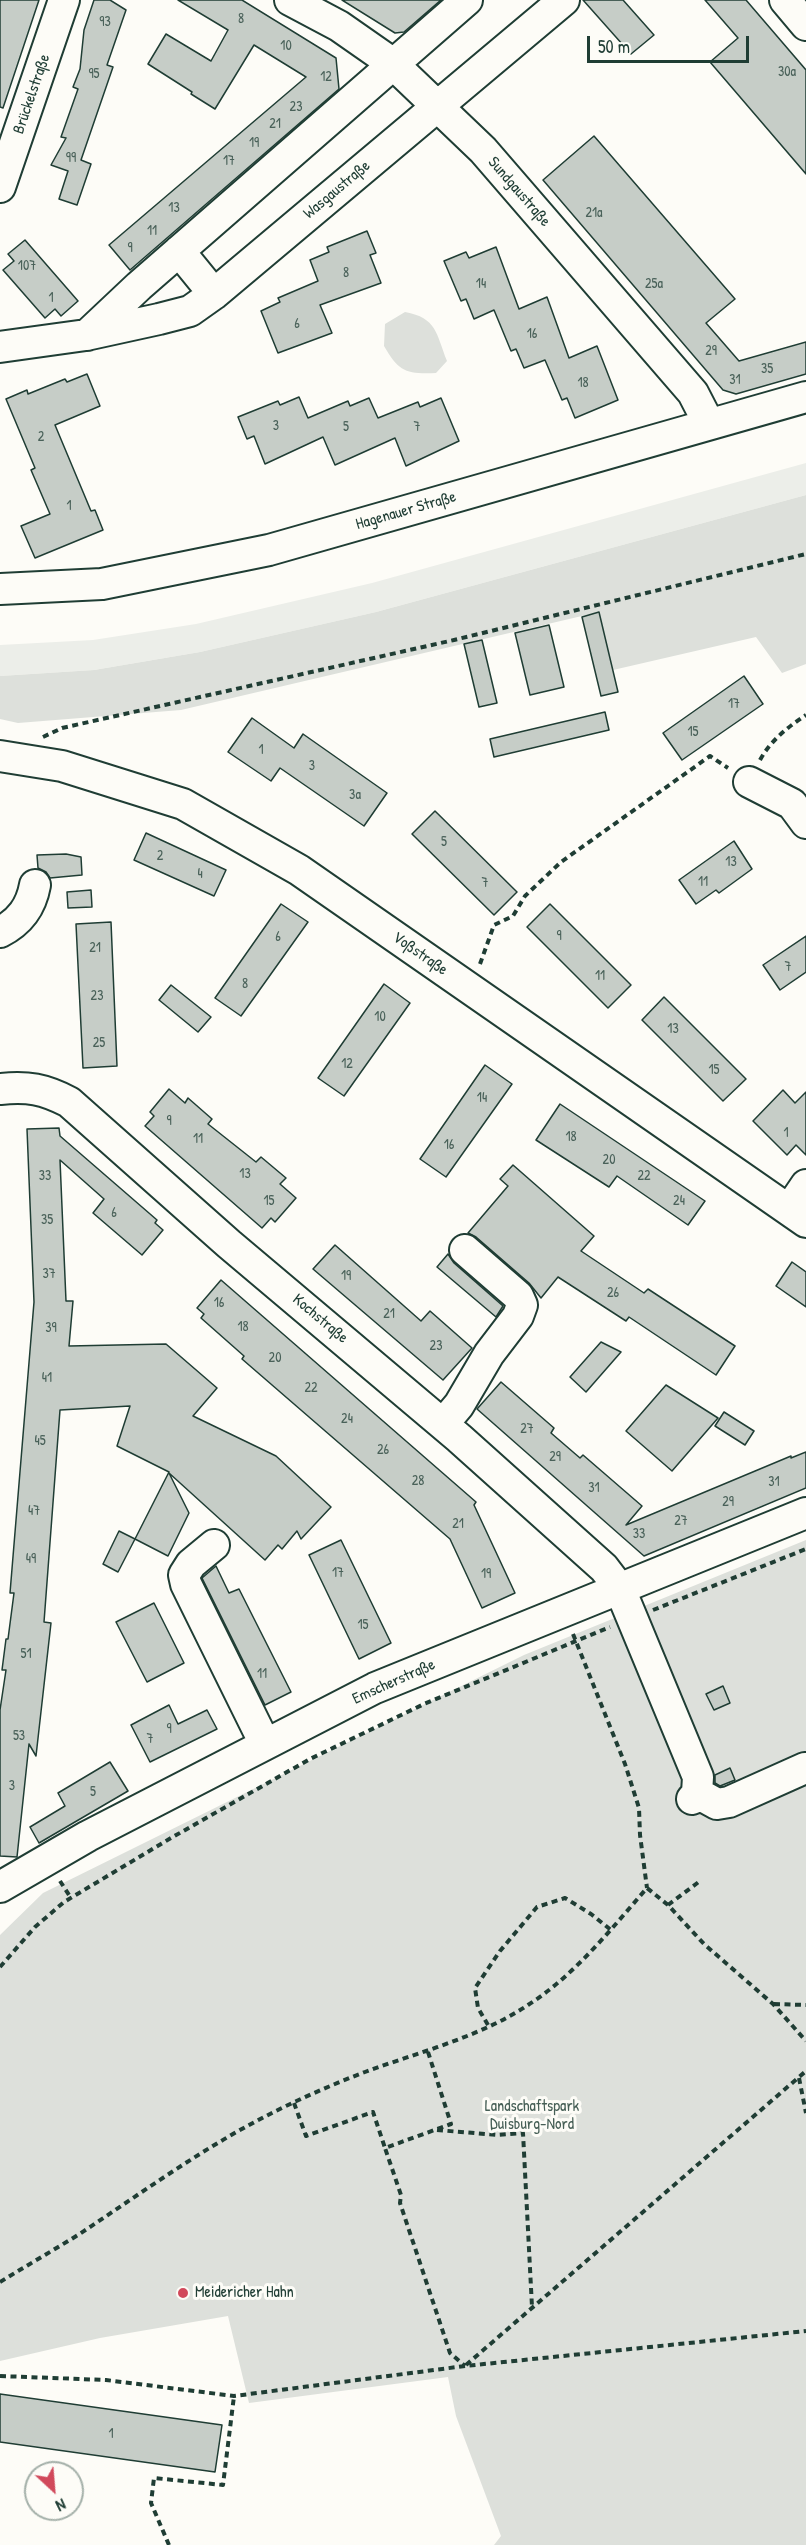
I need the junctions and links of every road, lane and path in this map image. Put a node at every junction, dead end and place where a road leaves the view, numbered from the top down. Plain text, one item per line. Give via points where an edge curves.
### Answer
1 (64, 0) edge
2 (290, 0) edge
3 (467, 0) edge
4 (564, 0) edge
5 (785, 0) edge
6 (806, 25) edge
7 (392, 63) junction
8 (437, 105) junction
9 (0, 187) edge
10 (178, 251) junction
11 (214, 294) junction
12 (86, 335) junction
13 (0, 347) edge
14 (806, 397) edge
15 (709, 424) junction
16 (806, 554) edge
17 (13, 589) edge
18 (806, 715) edge
19 (42, 737) dead end
20 (0, 756) edge
21 (749, 782) junction
22 (806, 823) edge
23 (35, 885) dead end
24 (0, 932) edge
25 (471, 989) junction
26 (0, 1089) edge
27 (806, 1185) edge
28 (798, 1216) edge
29 (465, 1250) dead end
30 (443, 1424) junction
31 (806, 1514) edge
32 (214, 1545) dead end
33 (806, 1549) edge
34 (620, 1589) junction
35 (563, 1612) junction
36 (633, 1618) junction
37 (576, 1642) junction
38 (265, 1744) junction
39 (805, 1768) edge
40 (700, 1881) dead end
41 (0, 1887) edge
42 (647, 1888) junction
43 (668, 1905) junction
44 (611, 1930) junction
45 (0, 1967) edge
46 (773, 2004) junction
47 (806, 2005) edge
48 (488, 2025) junction
49 (806, 2041) edge
50 (428, 2052) junction
51 (806, 2072) edge
52 (799, 2078) junction
53 (294, 2103) junction
54 (806, 2113) edge
55 (436, 2129) junction
56 (385, 2148) junction
57 (0, 2282) edge
58 (532, 2308) junction
59 (806, 2331) edge
60 (465, 2366) junction
61 (0, 2376) edge
62 (234, 2396) junction
63 (169, 2545) edge

1 - 9 street, Brückelstraße
2 - 7 street, Sundgaustraße via 339,26
3 - 7 street
4 - 8 street, Wasgaustraße
5 - 6 street
7 - 8 street, Sundgaustraße
7 - 10 street
8 - 11 street, Wasgaustraße
8 - 15 street, Sundgaustraße via 483,150 693,393
10 - 11 street
10 - 12 street
11 - 12 street, Wasgaustraße via 190,311
12 - 13 street, Wasgaustraße
14 - 15 street, Hagenauer Straße
15 - 17 street, Hagenauer Straße via 269,550 102,584
16 - 19 path via 431,645 62,728
18 - 21 path via 767,748
20 - 25 street, Voßstraße via 62,766 183,804 299,870
21 - 22 street via 792,804
21 - 25 path via 710,756 561,862 525,896 513,916 494,925
23 - 24 street via 32,902 22,916
25 - 28 street, Voßstraße
26 - 30 street, Kochstraße via 45,1090 69,1101 229,1244
27 - 28 street
29 - 30 street via 518,1296 522,1305 518,1317
30 - 34 street, Kochstraße via 604,1568
31 - 34 street, Emscherstraße
32 - 38 street via 191,1564 184,1575 186,1584
33 - 36 path
34 - 35 street, Emscherstraße
34 - 36 street, Kochstraße
35 - 37 path
35 - 38 street, Emscherstraße via 375,1688
36 - 37 path
36 - 39 street, Kochstraße via 698,1777 694,1796 717,1804 729,1802
37 - 42 path via 639,1808
37 - 45 path via 424,1704 238,1799 64,1902 35,1927
38 - 41 street, Emscherstraße via 88,1836
40 - 43 path
42 - 43 path
42 - 44 path
43 - 46 path via 704,1944
44 - 48 path via 549,1990 528,2006
44 - 48 path via 565,1898 537,1907 475,1988 478,2008
46 - 47 path
46 - 49 path
48 - 50 path
50 - 53 path via 364,2073
50 - 55 path via 451,2124
51 - 52 path
52 - 54 path
52 - 58 path
53 - 56 path via 306,2136 373,2112
53 - 57 path via 204,2151
55 - 56 path
55 - 58 path via 522,2133
56 - 60 path via 450,2353
58 - 60 path
59 - 60 path
60 - 62 path
61 - 62 path via 106,2380
62 - 63 path via 223,2485 154,2478 151,2503

